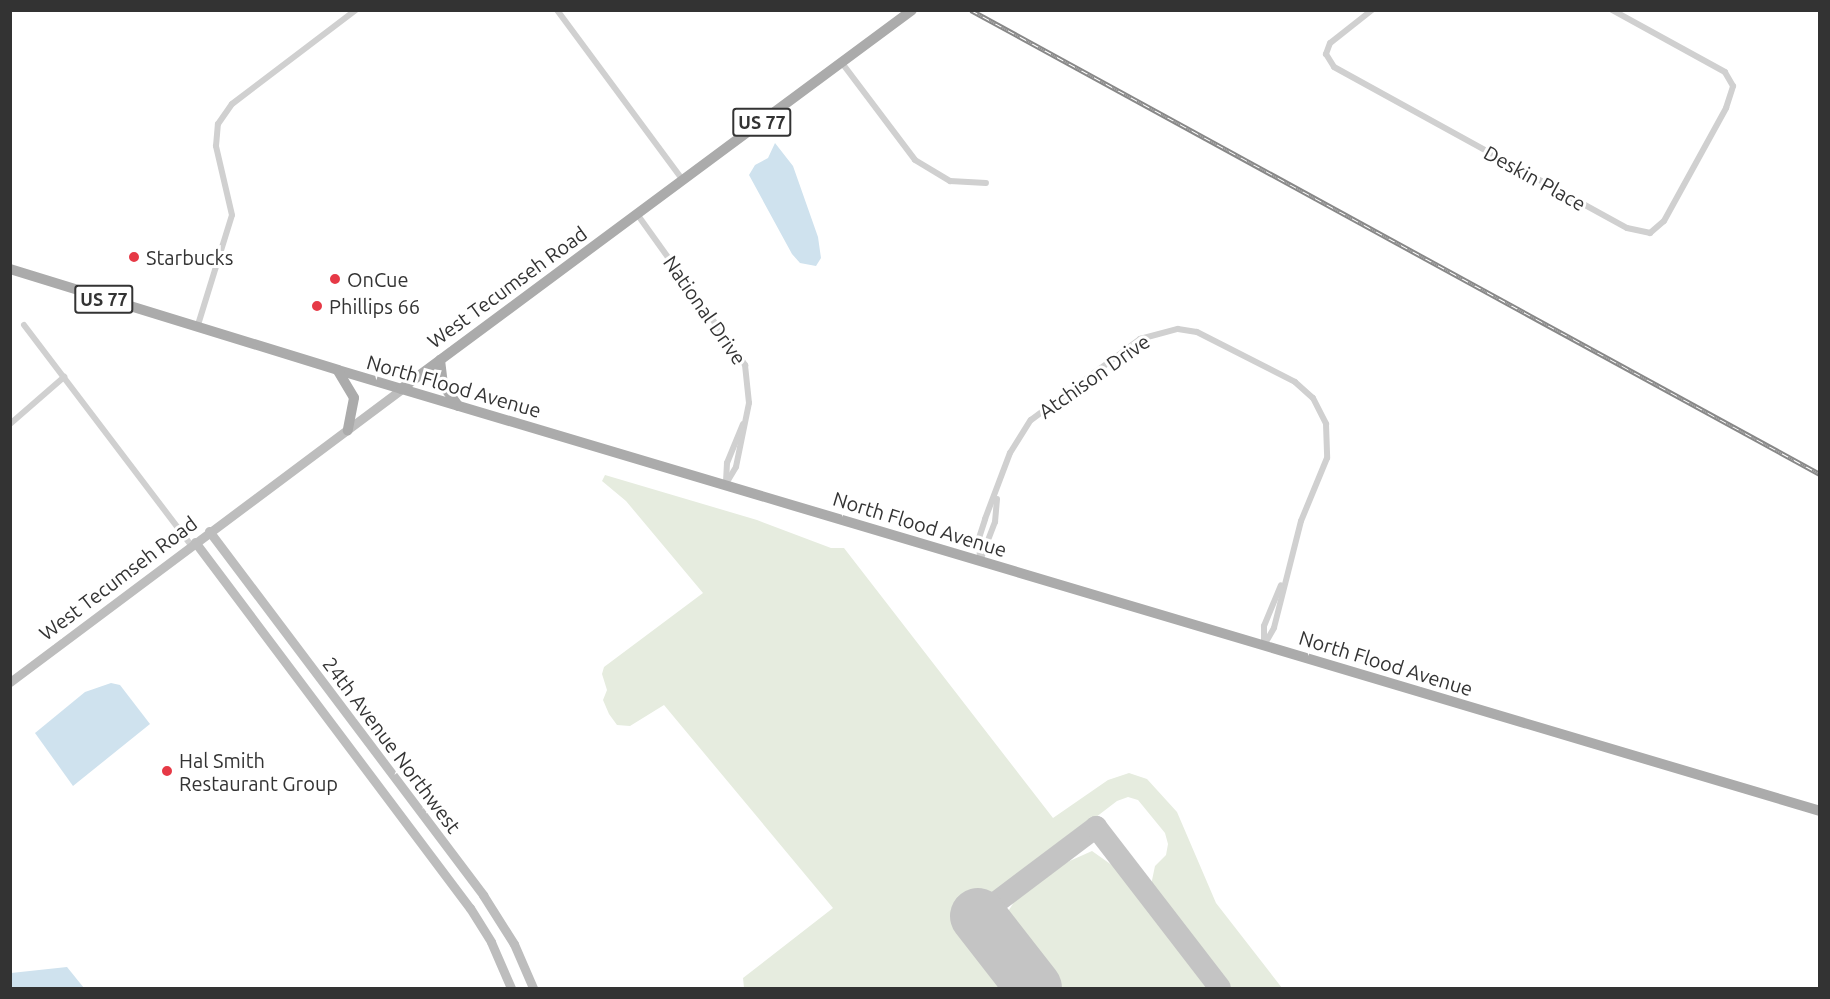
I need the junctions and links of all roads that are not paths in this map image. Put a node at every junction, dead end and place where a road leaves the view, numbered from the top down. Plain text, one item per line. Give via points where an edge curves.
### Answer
1 (356, 10) edge
2 (557, 10) edge
3 (912, 10) edge
4 (1372, 10) edge
5 (1612, 10) edge
6 (842, 63) junction
7 (683, 180) junction
8 (986, 183) dead end
9 (637, 214) junction
10 (10, 269) edge
11 (24, 324) dead end
12 (197, 328) junction
13 (440, 360) junction
14 (338, 370) junction
15 (64, 377) junction
16 (401, 389) junction
17 (458, 406) junction
18 (10, 424) edge
19 (348, 429) junction
20 (725, 485) junction
21 (998, 494) junction
22 (209, 531) junction
23 (193, 543) junction
24 (980, 561) junction
25 (1264, 645) junction
26 (10, 682) edge
27 (1820, 811) edge
28 (511, 988) edge
29 (533, 988) edge

1 - 12 street via 232,104 218,124 216,146 232,215
2 - 7 street
3 - 6 main road, West Tecumseh Road / US 77
4 - 5 street, Deskin Place via 1330,43 1326,54 1334,67 1640,233 1652,232 1664,221 1733,90 1729,76
6 - 7 main road, West Tecumseh Road / US 77
6 - 8 street via 915,160 950,181
7 - 9 main road, West Tecumseh Road / US 77
9 - 13 main road, West Tecumseh Road / US 77
9 - 20 street, National Drive via 742,358 750,385 747,415 736,467
10 - 12 main road, North Flood Avenue / US 77
11 - 15 street, 24th Avenue Northwest
12 - 14 main road, North Flood Avenue / US 77
13 - 16 main road, West Tecumseh Road / US 77
13 - 17 main road via 443,385
14 - 16 main road, North Flood Avenue / US 77
14 - 19 main road via 354,398
15 - 18 street
15 - 23 street, 24th Avenue Northwest
16 - 17 main road, North Flood Avenue
16 - 19 main road, West Tecumseh Road
17 - 20 main road, North Flood Avenue
19 - 22 main road, West Tecumseh Road
20 - 24 main road, North Flood Avenue
21 - 24 street, Atchison Drive via 995,522
21 - 24 street, Atchison Drive via 979,538
21 - 25 street, Atchison Drive via 1010,453 1032,420 1147,336 1189,330 1295,382 1323,415 1328,435 1327,458 1264,626
22 - 23 main road, West Tecumseh Road
22 - 29 main road, 24th Avenue Northwest via 483,895 510,936
23 - 26 main road, West Tecumseh Road
23 - 28 main road, 24th Avenue Northwest via 470,908 491,942
24 - 25 main road, North Flood Avenue
25 - 27 main road, North Flood Avenue

